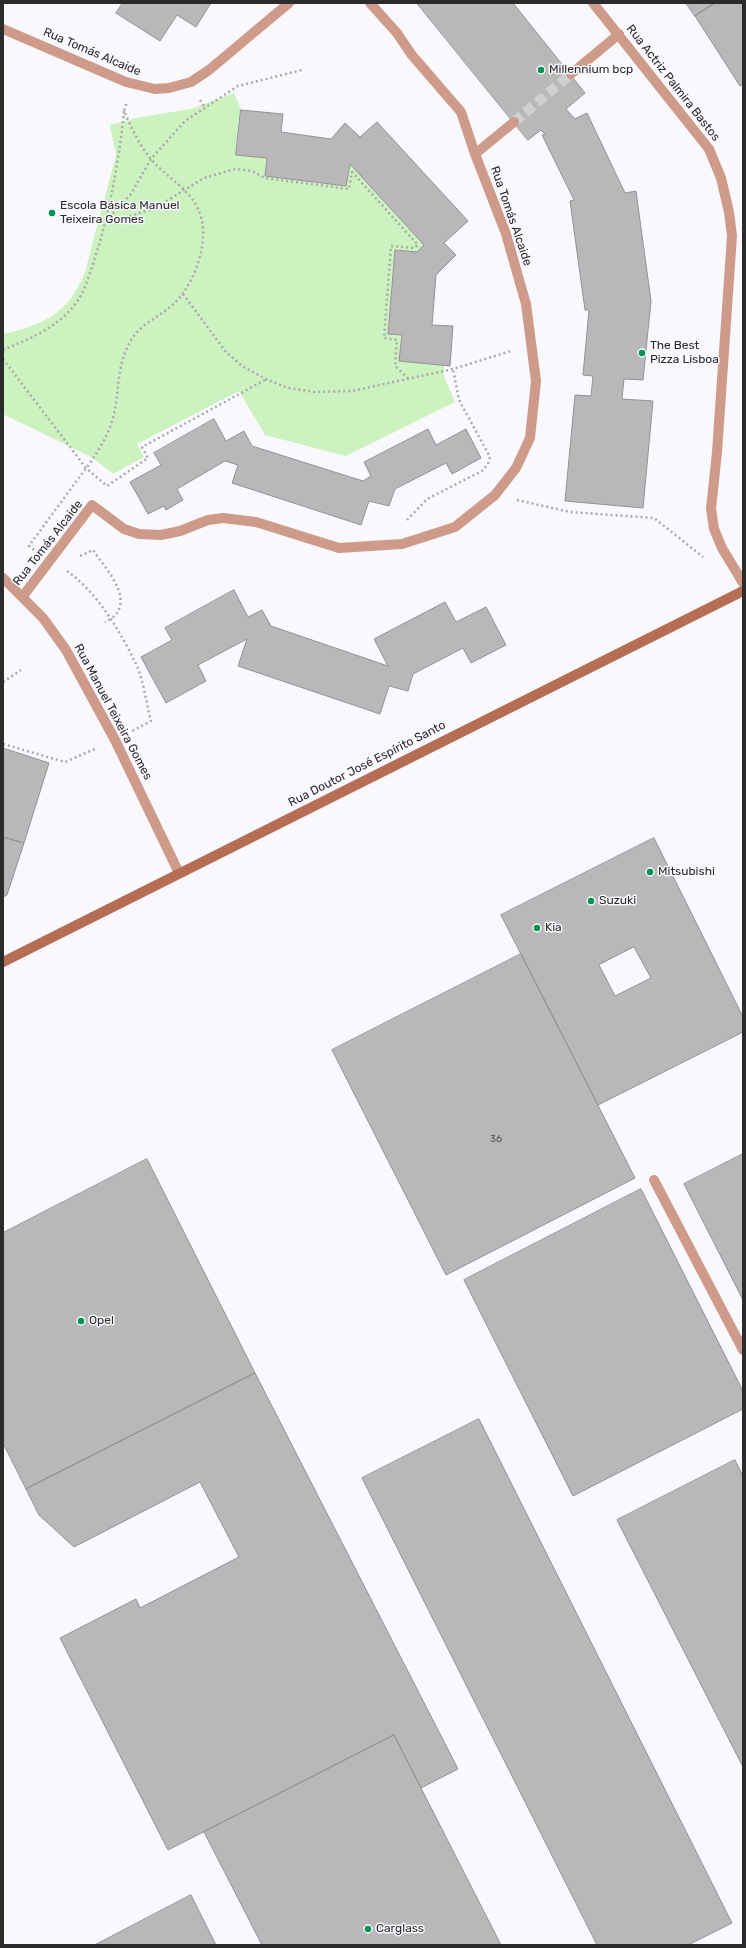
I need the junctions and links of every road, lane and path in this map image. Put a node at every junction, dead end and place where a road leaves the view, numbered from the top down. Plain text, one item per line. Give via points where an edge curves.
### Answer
1 (289, 3) edge
2 (370, 3) edge
3 (593, 3) edge
4 (3, 29) edge
5 (619, 34) junction
6 (302, 70) dead end
7 (571, 74) tunnel mouth
8 (132, 84) junction
9 (124, 111) junction
10 (514, 122) tunnel mouth
11 (475, 154) junction
12 (151, 159) junction
13 (185, 190) junction
14 (105, 222) junction
15 (183, 294) junction
16 (531, 345) junction
17 (3, 350) edge
18 (3, 359) edge
19 (453, 369) junction
20 (408, 378) junction
21 (266, 379) junction
22 (86, 468) junction
23 (495, 495) junction
24 (383, 546) junction
25 (79, 556) dead end
26 (704, 557) dead end
27 (50, 560) junction
28 (70, 565) dead end
29 (67, 571) junction
30 (3, 578) edge
31 (743, 583) edge
32 (743, 591) edge
33 (23, 596) junction
34 (110, 619) junction
35 (105, 622) dead end
36 (136, 666) dead end
37 (21, 670) dead end
38 (3, 682) edge
39 (3, 744) edge
40 (65, 762) dead end
41 (179, 873) junction
42 (3, 962) edge
43 (654, 1180) dead end
44 (743, 1350) edge

1 - 8 street, Rua Tomás Alcaide via 198,79 169,88 155,89
2 - 11 street, Rua Tomás Alcaide via 461,112
3 - 5 street, Rua Actriz Palmira Bastos
4 - 8 street, Rua Tomás Alcaide
5 - 7 street
5 - 31 street, Rua Actriz Palmira Bastos via 709,149 721,178 729,212 732,236 711,509 714,529 722,548
6 - 12 path via 238,86 185,121
8 - 9 path
9 - 12 path via 135,135
9 - 14 path via 120,151
10 - 11 street
11 - 16 street, Rua Tomás Alcaide via 506,234 526,304
12 - 13 path
12 - 14 path via 131,194
13 - 14 path via 155,208
13 - 15 path via 201,216 203,235 198,265
13 - 20 path via 204,178 235,169 252,171 265,178 349,189 352,172 418,245 414,248 391,246 384,338 397,340 395,366
14 - 17 path via 84,291 72,308 53,325
15 - 21 path via 226,352 242,366
15 - 22 path via 171,307 146,322 130,341 120,368 113,418 100,449
16 - 19 path
16 - 23 street, Rua Tomás Alcaide via 536,381 530,438 516,468
18 - 22 path
19 - 20 path
19 - 24 path via 459,400 490,457 488,464 482,471 427,499
20 - 21 path via 352,391 315,392 288,388
21 - 22 path via 142,447 148,458 107,486
22 - 27 path via 29,546
23 - 24 street, Rua Tomás Alcaide via 455,527 402,544
23 - 26 path via 570,512 654,518
24 - 27 street, Rua Tomás Alcaide via 338,548 256,522 223,518 208,520 161,535 139,534 124,529 92,505
25 - 34 path via 93,550 118,586 122,603 117,614
27 - 29 path
27 - 33 street, Rua Tomás Alcaide
28 - 29 path
29 - 34 path via 80,580
30 - 33 street, Rua Manuel Teixeira Gomes
32 - 41 street, Rua Doutor José Espírito Santo
33 - 41 street, Rua Manuel Teixeira Gomes via 43,618 70,657 115,740
34 - 35 path
34 - 36 path
37 - 38 path
39 - 40 path
41 - 42 street, Rua Doutor José Espírito Santo
43 - 44 street

